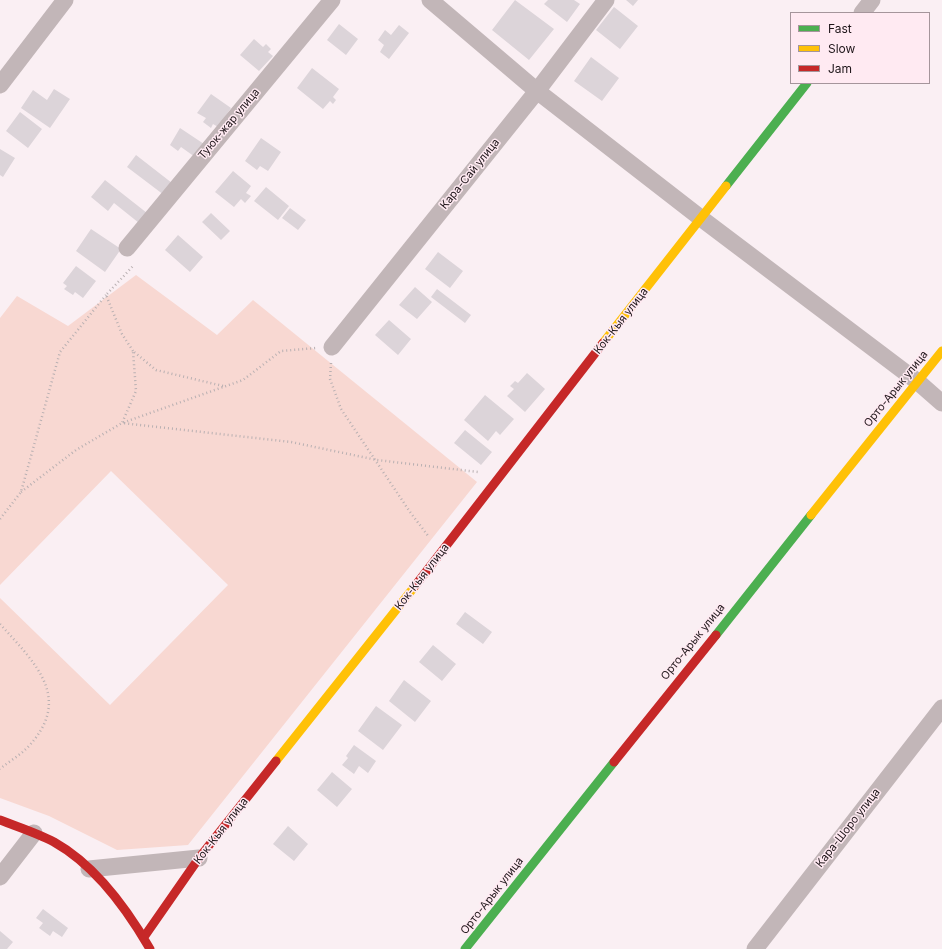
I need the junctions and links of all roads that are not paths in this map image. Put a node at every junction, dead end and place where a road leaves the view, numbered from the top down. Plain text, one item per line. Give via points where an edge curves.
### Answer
1 (65, 0) edge
2 (332, 0) edge
3 (430, 0) edge
4 (606, 0) edge
5 (872, 0) edge
6 (863, 12) edge
7 (806, 84) edge
8 (0, 85) edge
9 (537, 90) junction
10 (702, 219) junction
11 (127, 248) dead end
12 (332, 347) road end
13 (942, 351) edge
14 (918, 382) junction
15 (942, 403) edge
16 (942, 708) edge
17 (0, 820) edge
18 (34, 833) junction
19 (198, 858) junction
20 (89, 869) junction
21 (0, 877) edge
22 (144, 937) junction
23 (150, 949) edge
24 (465, 949) edge
25 (754, 949) edge

1 - 8 street
2 - 11 street, Туюк-жар улица
3 - 9 street
4 - 9 street, Кара-Сай улица
5 - 6 street
7 - 10 street, Кок-Кыя улица
9 - 10 street
9 - 12 street, Кара-Сай улица
10 - 14 street
10 - 19 street, Кок-Кыя улица
13 - 14 street, Орто-Арык улица
14 - 15 street
14 - 24 street, Орто-Арык улица
16 - 25 street, Кара-Шоро улица
17 - 18 street
18 - 20 street via 62,847
18 - 21 street
19 - 20 street
19 - 22 street, Кок-Кыя улица
20 - 22 street via 119,902
22 - 23 street

